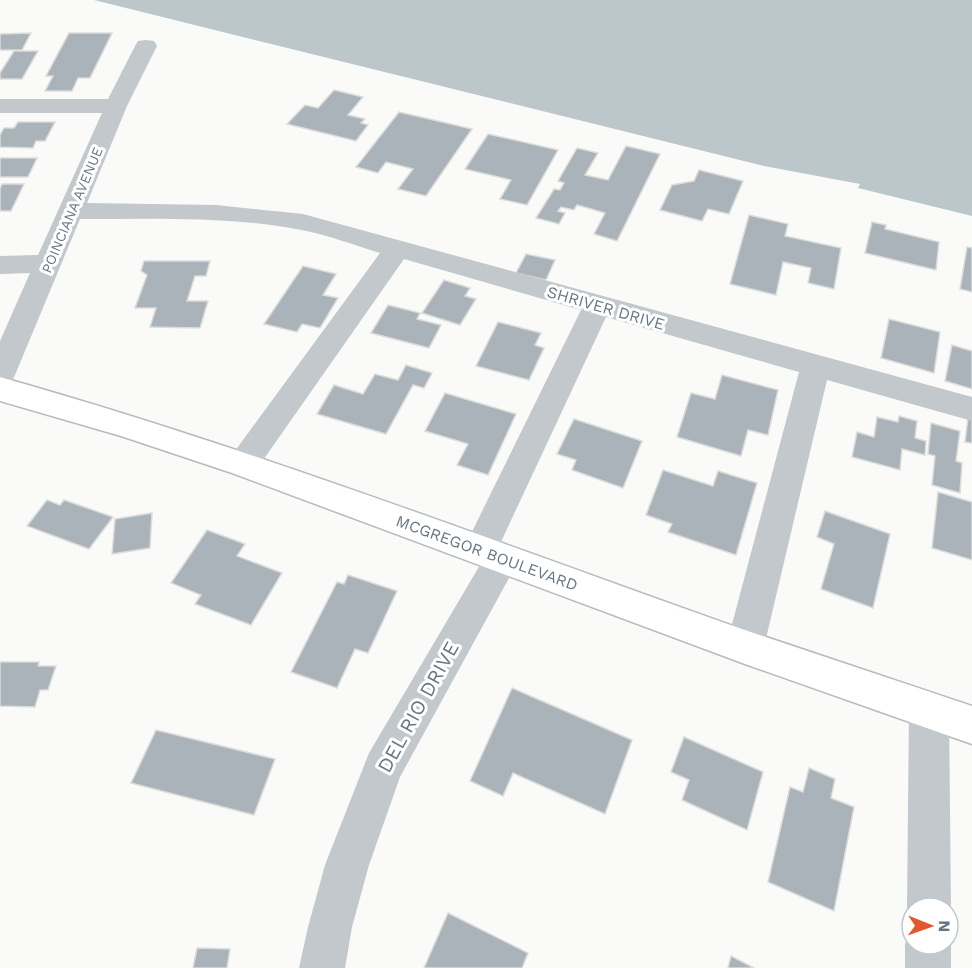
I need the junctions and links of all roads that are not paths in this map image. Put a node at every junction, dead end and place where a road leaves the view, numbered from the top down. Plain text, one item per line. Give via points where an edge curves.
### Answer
1 (146, 46) dead end
2 (0, 106) edge
3 (116, 106) junction
4 (72, 212) junction
5 (397, 249) junction
6 (49, 264) junction
7 (0, 265) edge
8 (597, 305) junction
9 (815, 366) junction
10 (0, 375) edge
11 (0, 389) edge
12 (972, 409) edge
13 (243, 464) junction
14 (491, 554) junction
15 (745, 647) junction
16 (929, 710) junction
17 (972, 725) edge
18 (929, 896) edge
19 (322, 968) edge

1 - 3 street, POINCIANA AVENUE
2 - 3 street
3 - 4 street, POINCIANA AVENUE
4 - 5 street, SHRIVER DRIVE via 260,215 303,222
4 - 6 street, POINCIANA AVENUE
5 - 8 street, SHRIVER DRIVE
5 - 13 street
6 - 7 street
6 - 10 street, POINCIANA AVENUE
8 - 9 street, SHRIVER DRIVE
8 - 14 street, DEL RIO DRIVE
9 - 12 street, SHRIVER DRIVE
9 - 15 street
11 - 13 main road, MCGREGOR BOULEVARD
13 - 14 main road, MCGREGOR BOULEVARD
14 - 15 main road, MCGREGOR BOULEVARD
14 - 19 street, DEL RIO DRIVE via 382,767 347,865
15 - 16 main road, MCGREGOR BOULEVARD
16 - 17 main road, MCGREGOR BOULEVARD
16 - 18 street

